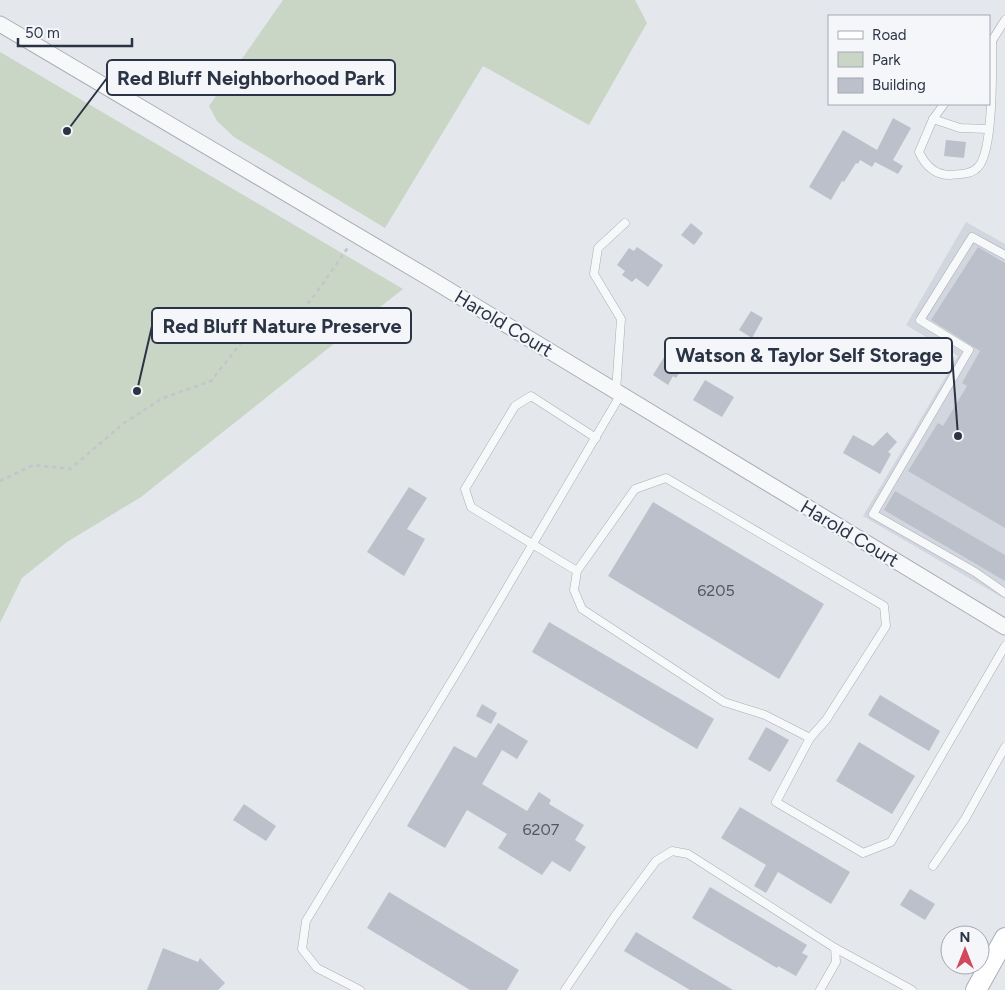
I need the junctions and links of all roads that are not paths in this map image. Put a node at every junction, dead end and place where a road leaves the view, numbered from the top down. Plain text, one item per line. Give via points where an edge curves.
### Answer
1 (1005, 20) edge
2 (0, 24) edge
3 (990, 43) edge
4 (990, 102) edge
5 (943, 105) edge
6 (990, 105) edge
7 (933, 119) junction
8 (988, 129) junction
9 (625, 223) dead end
10 (1005, 255) edge
11 (619, 393) junction
12 (596, 438) junction
13 (532, 545) junction
14 (577, 571) junction
15 (1005, 593) edge
16 (1005, 627) edge
17 (1005, 646) edge
18 (810, 738) junction
19 (1005, 747) edge
20 (933, 866) dead end
21 (1005, 938) edge
22 (835, 948) junction
23 (360, 990) edge
24 (565, 990) edge
25 (820, 990) edge
26 (912, 990) edge
27 (976, 990) edge

1 - 3 lane
2 - 11 street, Harold Court
3 - 4 lane
5 - 7 lane
6 - 8 lane
7 - 8 lane via 960,128
7 - 8 lane via 919,152 925,165 943,175 968,174 979,166
9 - 11 lane via 598,248 594,274 621,319
10 - 15 lane via 972,237 920,320 969,350 873,514 975,572
11 - 12 lane
11 - 16 street, Harold Court
12 - 13 lane
12 - 13 lane via 531,396 515,406 465,489 471,507
13 - 14 lane
13 - 23 lane via 306,921 302,949 317,968
14 - 18 lane via 574,590 582,609 724,702 765,715
14 - 18 lane via 635,489 666,478 884,606 886,626 826,720
17 - 18 lane via 892,842 863,853 776,802
19 - 20 lane via 965,818
21 - 27 main road
22 - 24 lane via 688,854 672,851 656,861
22 - 25 lane via 836,962
22 - 26 lane

